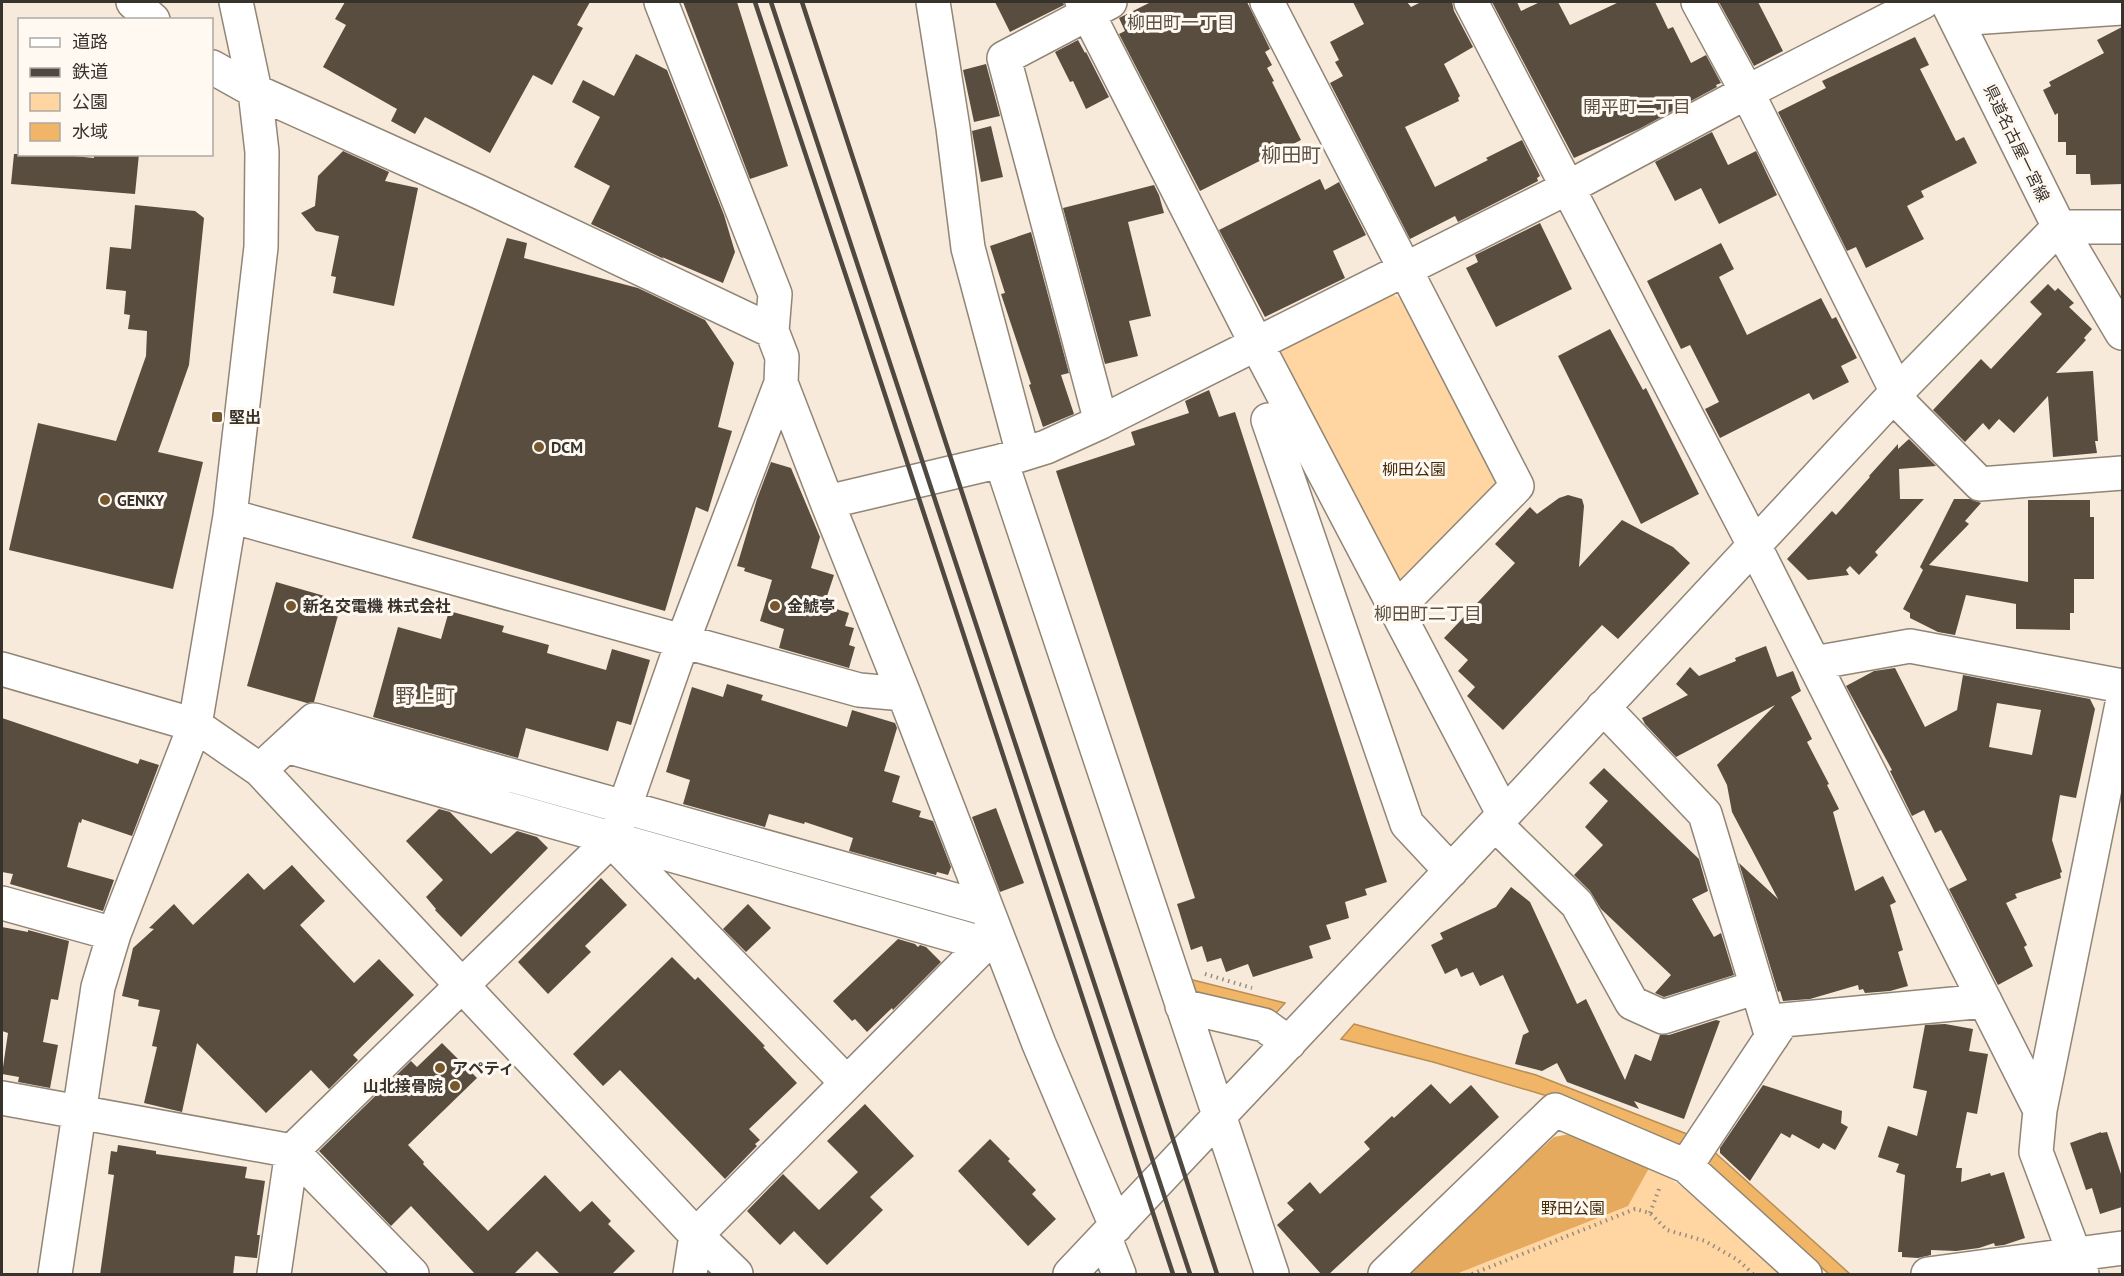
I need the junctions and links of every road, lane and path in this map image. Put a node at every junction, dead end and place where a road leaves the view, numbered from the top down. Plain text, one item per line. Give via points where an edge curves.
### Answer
1 (133, 2) edge
2 (236, 2) edge
3 (661, 2) edge
4 (933, 2) edge
5 (1267, 2) edge
6 (1471, 2) edge
7 (1698, 2) edge
8 (1923, 2) edge
9 (1093, 5) edge
10 (2122, 8) edge
11 (1951, 10) edge
12 (151, 18) edge
13 (213, 68) edge
14 (255, 91) junction
15 (1747, 92) junction
16 (1569, 187) junction
17 (2059, 227) junction
18 (2122, 227) edge
19 (1405, 269) junction
20 (772, 331) junction
21 (2122, 333) edge
22 (1256, 343) junction
23 (781, 382) junction
24 (1895, 394) junction
25 (1268, 420) dead end
26 (1101, 422) junction
27 (1012, 457) junction
28 (2122, 473) edge
29 (827, 502) junction
30 (230, 516) junction
31 (1754, 545) junction
32 (1395, 609) junction
33 (682, 643) junction
34 (1814, 663) junction
35 (2, 669) edge
36 (2122, 686) edge
37 (904, 694) junction
38 (2122, 704) edge
39 (1603, 707) junction
40 (195, 724) junction
41 (260, 770) junction
42 (1499, 819) junction
43 (618, 823) junction
44 (1451, 871) junction
45 (2, 903) edge
46 (987, 909) junction
47 (114, 934) junction
48 (993, 946) junction
49 (1168, 964) junction
50 (462, 987) junction
51 (1757, 987) junction
52 (1256, 989) dead end
53 (1985, 1001) junction
54 (1182, 1006) junction
55 (1772, 1037) junction
56 (1289, 1043) junction
57 (847, 1083) junction
58 (2, 1098) edge
59 (2040, 1110) junction
60 (79, 1112) junction
61 (1219, 1118) junction
62 (292, 1151) junction
63 (1693, 1155) junction
64 (1110, 1232) junction
65 (696, 1235) junction
66 (2122, 1248) edge
67 (2079, 1265) edge
68 (55, 1275) edge
69 (274, 1275) edge
70 (412, 1275) edge
71 (690, 1275) edge
72 (736, 1275) edge
73 (1070, 1275) edge
74 (1119, 1275) edge
75 (1272, 1275) edge
76 (1385, 1275) edge
77 (1472, 1275) edge
78 (1753, 1275) edge
79 (1805, 1275) edge
80 (1928, 1275) edge

1 - 12 street
2 - 14 street
3 - 20 street via 775,294
4 - 27 street via 968,248
5 - 19 street
6 - 16 street
7 - 15 street
8 - 15 street
9 - 22 street
9 - 26 street via 1004,58
10 - 11 street
11 - 17 street, 県道名古屋一宮線
13 - 14 street
14 - 20 street
14 - 30 street via 262,152 261,247
15 - 16 street
15 - 24 street
16 - 19 street
16 - 31 street
17 - 18 street
17 - 21 street, 県道名古屋一宮線
17 - 24 street
19 - 22 street
19 - 32 street via 1517,486
20 - 23 street via 782,357
22 - 26 street
22 - 32 street
23 - 29 street
23 - 33 street
24 - 28 street via 1980,484
24 - 31 street
25 - 44 street via 1407,824
26 - 27 street via 1046,447
27 - 29 street
27 - 49 street
29 - 37 street
30 - 33 street
30 - 40 street
31 - 34 street
31 - 39 street
32 - 42 street
33 - 37 street via 859,690
33 - 43 street
34 - 36 street via 1910,646
34 - 53 street
35 - 40 street
37 - 46 street
38 - 59 street
39 - 42 street
39 - 51 street via 1705,814
40 - 41 street
40 - 47 street
41 - 43 street via 314,720
41 - 50 street
42 - 44 street
42 - 51 street via 1577,904 1632,1003 1662,1017
43 - 46 street
43 - 48 street
43 - 50 street
43 - 57 street
44 - 56 street
45 - 47 street
46 - 48 street
47 - 60 street via 98,987
48 - 57 street
48 - 64 street
49 - 52 path
49 - 54 street
50 - 62 street
50 - 65 street
51 - 55 street
53 - 55 street via 1783,1020
53 - 59 street
54 - 56 street via 1263,1025
54 - 61 street
55 - 63 street
56 - 61 street
57 - 65 street
58 - 60 street
59 - 67 street via 2036,1152
60 - 62 street
60 - 68 street
61 - 64 street
61 - 75 street
62 - 69 street
62 - 70 street
63 - 76 street via 1555,1110
63 - 79 street
64 - 73 street
64 - 74 street
65 - 71 street
65 - 72 street
66 - 67 street
67 - 80 street
77 - 78 path via 1635,1209 1650,1213 1667,1230 1705,1241 1738,1260

